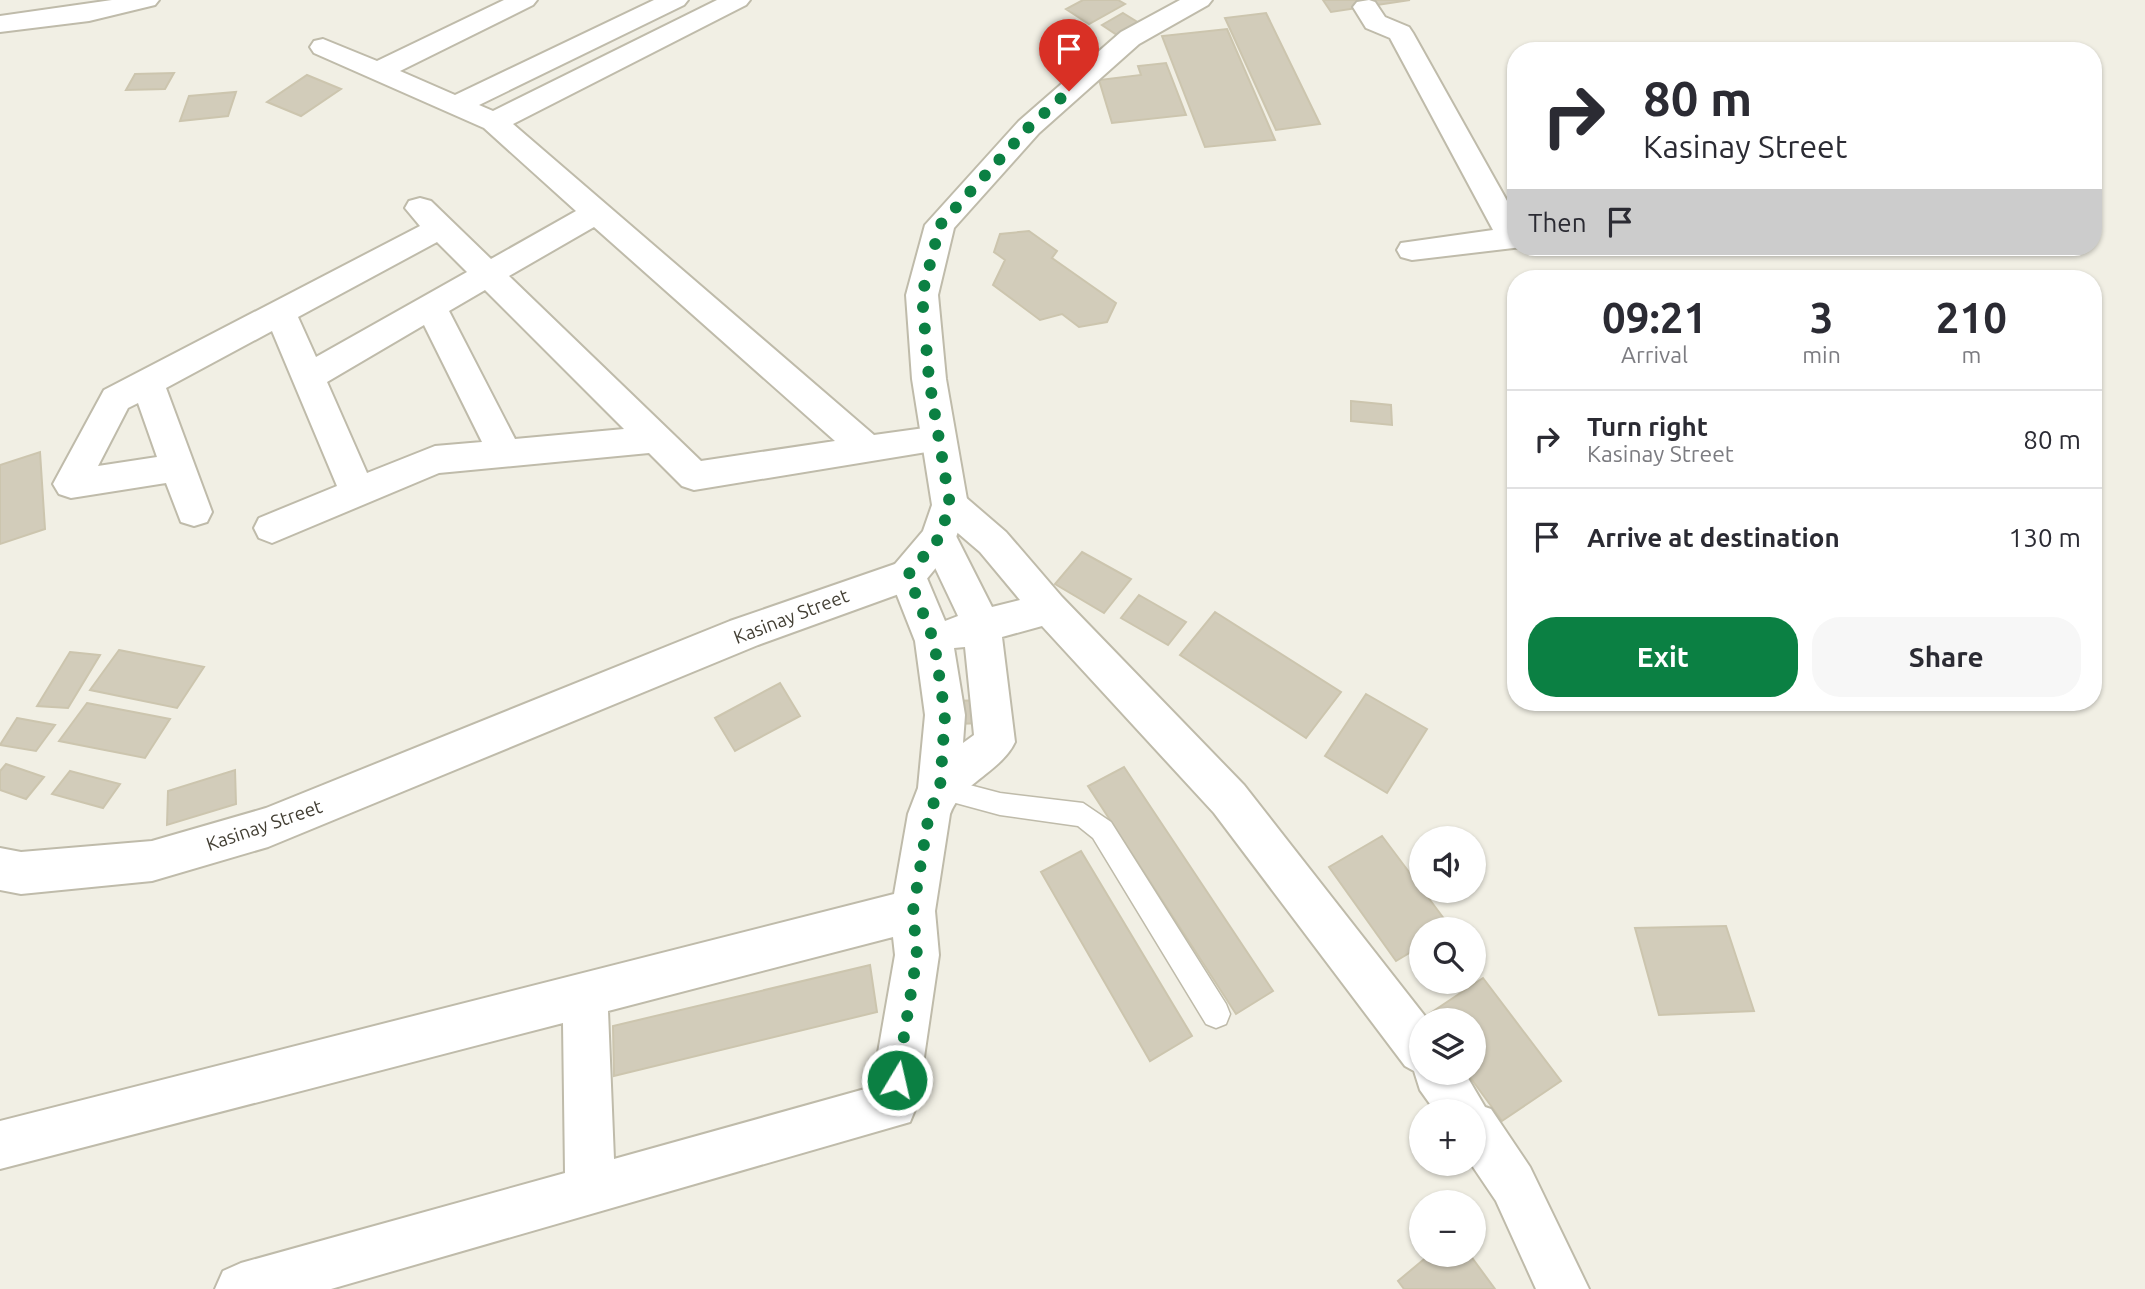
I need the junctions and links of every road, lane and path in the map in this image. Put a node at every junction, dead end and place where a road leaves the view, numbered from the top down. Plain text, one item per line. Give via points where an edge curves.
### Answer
1 (146, 0) edge
2 (524, 0) edge
3 (676, 0) edge
4 (737, 0) edge
5 (1199, 0) edge
6 (1366, 7) dead end
7 (0, 24) edge
8 (323, 47) dead end
9 (378, 71) junction
10 (456, 105) junction
11 (495, 122) junction
12 (597, 212) junction
13 (1507, 224) edge
14 (1507, 239) edge
15 (1412, 250) dead end
16 (488, 275) junction
17 (431, 307) junction
18 (280, 312) junction
19 (308, 377) junction
20 (147, 382) junction
21 (656, 439) junction
22 (939, 439) junction
23 (868, 450) junction
24 (505, 454) junction
25 (178, 467) junction
26 (358, 494) junction
27 (194, 512) dead end
28 (945, 522) junction
29 (272, 528) dead end
30 (908, 575) junction
31 (1049, 608) junction
32 (982, 626) junction
33 (934, 641) junction
34 (940, 788) junction
35 (0, 869) edge
36 (913, 911) junction
37 (585, 993) junction
38 (1216, 1014) dead end
39 (1409, 1033) edge
40 (0, 1144) edge
41 (1486, 1144) edge
42 (590, 1190) junction
43 (241, 1289) edge
44 (1563, 1289) edge

1 - 7 street via 89,13
2 - 9 street
3 - 10 street
4 - 11 street
5 - 22 street via 1130,38 1029,127 940,225 922,295
6 - 13 street via 1375,22 1404,22
8 - 9 street
9 - 10 street
10 - 11 street
11 - 12 street
12 - 16 street
12 - 23 street
14 - 15 street
16 - 17 street
16 - 18 street via 430,218
16 - 21 street
17 - 19 street
17 - 24 street
18 - 19 street
18 - 20 street
19 - 26 street
20 - 25 street
20 - 25 street via 116,399 71,484
21 - 23 street via 694,476
21 - 24 street
22 - 23 street
22 - 28 street
24 - 26 street via 435,460
25 - 27 street
26 - 29 street
28 - 30 street
28 - 31 street via 993,542
28 - 32 street
30 - 33 street
30 - 35 street, Kasinay Street via 744,633 268,827 152,861 21,873
31 - 32 street
31 - 39 street via 1229,799
32 - 33 street
32 - 34 street via 995,742
33 - 34 street via 945,715
34 - 36 street via 929,814
34 - 38 lane via 1000,804 1083,815 1102,830
36 - 37 street
36 - 42 street via 917,955 893,1105
37 - 40 street
37 - 42 street
41 - 44 street via 1513,1184
42 - 43 street

